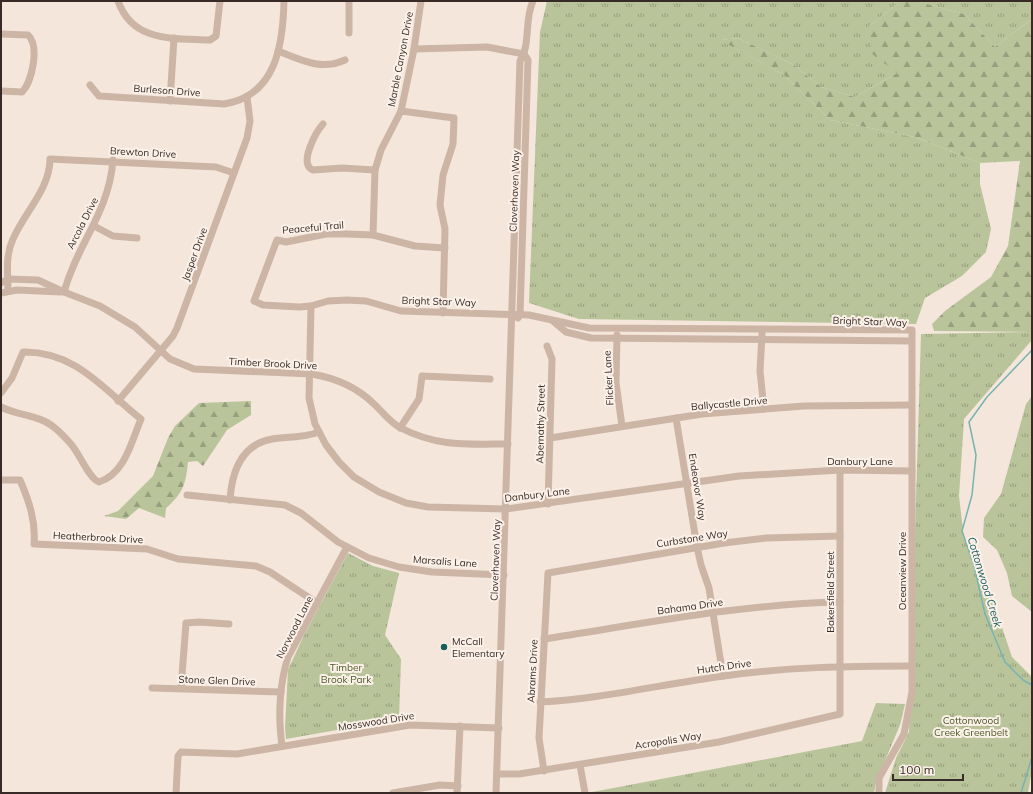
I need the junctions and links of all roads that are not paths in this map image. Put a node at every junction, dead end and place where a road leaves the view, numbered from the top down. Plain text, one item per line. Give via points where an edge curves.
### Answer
1 (118, 1) edge
2 (220, 1) edge
3 (284, 1) edge
4 (349, 1) edge
5 (422, 1) edge
6 (533, 1) edge
7 (349, 33) dead end
8 (1, 34) edge
9 (174, 38) junction
10 (414, 49) junction
11 (278, 51) junction
12 (524, 54) junction
13 (345, 60) dead end
14 (90, 85) dead end
15 (1, 91) edge
16 (247, 97) junction
17 (170, 101) junction
18 (401, 111) junction
19 (323, 124) dead end
20 (113, 160) junction
21 (375, 170) junction
22 (234, 173) junction
23 (94, 226) junction
24 (373, 235) junction
25 (137, 238) dead end
26 (445, 248) junction
27 (8, 279) junction
28 (1, 283) edge
29 (8, 291) junction
30 (64, 292) junction
31 (1, 293) edge
32 (254, 301) joint
33 (311, 306) junction
34 (443, 312) junction
35 (511, 314) junction
36 (520, 315) junction
37 (553, 321) junction
38 (513, 327) junction
39 (617, 329) junction
40 (762, 330) junction
41 (761, 338) junction
42 (617, 339) junction
43 (911, 342) junction
44 (547, 346) dead end
45 (160, 351) junction
46 (310, 374) junction
47 (490, 379) dead end
48 (1, 393) edge
49 (118, 401) junction
50 (911, 405) junction
51 (1, 407) edge
52 (764, 409) junction
53 (676, 418) junction
54 (622, 426) junction
55 (400, 428) junction
56 (319, 432) junction
57 (550, 438) junction
58 (508, 444) junction
59 (840, 470) junction
60 (912, 471) junction
61 (1, 480) edge
62 (688, 484) junction
63 (187, 495) dead end
64 (230, 500) junction
65 (548, 504) junction
66 (506, 509) junction
67 (840, 536) junction
68 (347, 546) junction
69 (697, 547) junction
70 (548, 573) joint
71 (504, 575) junction
72 (840, 602) junction
73 (317, 603) junction
74 (713, 613) junction
75 (229, 624) dead end
76 (544, 639) junction
77 (840, 666) junction
78 (912, 666) junction
79 (723, 676) junction
80 (152, 688) dead end
81 (181, 688) junction
82 (281, 692) junction
83 (540, 702) junction
84 (840, 714) joint
85 (460, 726) junction
86 (499, 728) junction
87 (282, 746) junction
88 (580, 765) junction
89 (544, 771) junction
90 (497, 774) junction
91 (458, 790) edge
92 (176, 793) edge
93 (393, 793) edge
94 (496, 793) edge
95 (585, 793) edge
96 (879, 793) edge

1 - 9 street via 121,9 136,27 145,33
2 - 9 street via 216,36 210,40
3 - 11 street
4 - 7 street
5 - 10 street, Marble Canyon Drive
6 - 12 street, Cloverhaven Way
8 - 15 street via 28,35 33,42 33,69 26,88 22,92
9 - 17 street
10 - 12 street via 487,47
10 - 18 street, Marble Canyon Drive
11 - 13 street via 321,65 334,65
11 - 16 street via 269,76
12 - 35 street, Cloverhaven Way via 520,61
12 - 36 street, Cloverhaven Way via 528,60
14 - 17 street, Burleson Drive via 99,96
16 - 17 street, Burleson Drive via 224,104
16 - 22 street, Jasper Drive via 250,121 247,138
18 - 21 street, Marble Canyon Drive via 381,150
18 - 26 street via 454,118 453,144 443,175 440,205 445,229
19 - 21 street via 316,132 312,144 307,164 309,168
20 - 22 street, Brewton Drive via 216,167
20 - 23 street, Arcola Drive via 106,200
20 - 27 street, Brewton Drive via 50,159 44,183 12,239 7,258
21 - 24 street, Marble Canyon Drive
22 - 45 street, Jasper Drive via 177,328
23 - 25 street via 113,236
23 - 30 street, Arcola Drive via 70,269
24 - 26 street, Peaceful Trail via 402,244
24 - 32 street, Peaceful Trail via 326,234 286,242 277,240
26 - 34 street
27 - 28 street
27 - 29 street
27 - 30 street, Timber Brook Drive via 38,280
29 - 30 street, Timber Brook Drive
29 - 31 street, Timber Brook Drive
30 - 45 street, Timber Brook Drive via 117,314
32 - 33 street, Bright Star Way via 263,305
33 - 34 street, Bright Star Way via 328,301 347,300 366,301 401,311
33 - 46 street, Danbury Lane
34 - 35 street, Bright Star Way
35 - 36 street, Bright Star Way
35 - 38 street, Cloverhaven Way
36 - 37 street, Bright Star Way
36 - 38 street, Cloverhaven Way
37 - 39 street, Bright Star Way via 589,328
37 - 42 street, Bright Star Way via 566,332 591,338
38 - 58 street, Cloverhaven Way
39 - 40 street, Bright Star Way
39 - 42 street, Flicker Lane
40 - 41 street
40 - 43 street, Bright Star Way via 912,330
41 - 42 street, Bright Star Way
41 - 43 street, Bright Star Way
41 - 52 street via 760,372
42 - 54 street, Flicker Lane via 616,383
43 - 50 street, Oceanview Drive
44 - 57 street, Abernathy Street via 552,359
45 - 46 street, Timber Brook Drive via 180,364 194,369
45 - 49 street, Jasper Drive
46 - 55 street, Timber Brook Drive via 331,377 351,386 373,402
46 - 56 street, Danbury Lane via 310,407
47 - 55 street via 422,376 419,399
48 - 49 street via 12,378 24,352 47,355 71,363 96,379
49 - 51 street via 141,419 125,460 108,478 99,482 75,448 59,431 38,418
50 - 52 street, Ballycastle Drive
50 - 60 street, Oceanview Drive
52 - 53 street, Ballycastle Drive
53 - 54 street, Ballycastle Drive
53 - 62 street, Endeavor Way
54 - 57 street, Ballycastle Drive
55 - 58 street, Timber Brook Drive via 443,443
56 - 64 street via 302,438 273,439 255,446 244,455 235,468
56 - 66 street, Danbury Lane via 339,462 354,477 392,498 428,507
57 - 65 street, Abernathy Street
58 - 66 street, Cloverhaven Way
59 - 60 street, Danbury Lane
59 - 62 street, Danbury Lane via 739,476
59 - 67 street, Bakersfield Street
60 - 78 street, Oceanview Drive
61 - 73 street, Heatherbrook Drive via 20,480 32,513 34,544 147,549 178,559 256,566 270,572
62 - 65 street, Danbury Lane
62 - 69 street, Endeavor Way
63 - 64 street, Marsalis Lane
64 - 68 street, Marsalis Lane via 285,505 301,513 324,532
65 - 66 street, Danbury Lane
66 - 71 street, Cloverhaven Way
67 - 69 street, Curbstone Way via 766,538
67 - 72 street, Bakersfield Street
68 - 71 street, Marsalis Lane via 369,558 414,570
68 - 73 street, Norwood Lane
69 - 70 street, Curbstone Way
69 - 74 street, Endeavor Way via 700,565 709,588
70 - 76 street, Abrams Drive
71 - 86 street, Cloverhaven Way
72 - 74 street, Bahama Drive via 792,603
72 - 77 street, Bakersfield Street
73 - 82 street, Norwood Lane via 288,657 282,676
74 - 76 street, Bahama Drive
74 - 79 street, Endeavor Way
75 - 81 street via 186,623
76 - 83 street, Abrams Drive
77 - 78 street, Hutch Drive
77 - 79 street, Hutch Drive
77 - 84 street, Bakersfield Street
78 - 96 street, Oceanview Drive via 912,692 904,734 879,778
79 - 83 street, Hutch Drive via 583,699
80 - 81 street, Stone Glen Drive
81 - 82 street, Stone Glen Drive
82 - 87 street, Norwood Lane via 279,723
83 - 89 street, Abrams Drive via 539,738
84 - 88 street, Acropolis Way via 719,742
85 - 86 street, Mosswood Drive
85 - 87 street, Mosswood Drive via 410,725
85 - 91 street
86 - 90 street, Cloverhaven Way
87 - 92 street, Mosswood Drive via 237,754 181,752 178,756
88 - 89 street, Acropolis Way
88 - 95 street
89 - 90 street, Acropolis Way
90 - 94 street, Cloverhaven Way
91 - 93 street via 440,785

